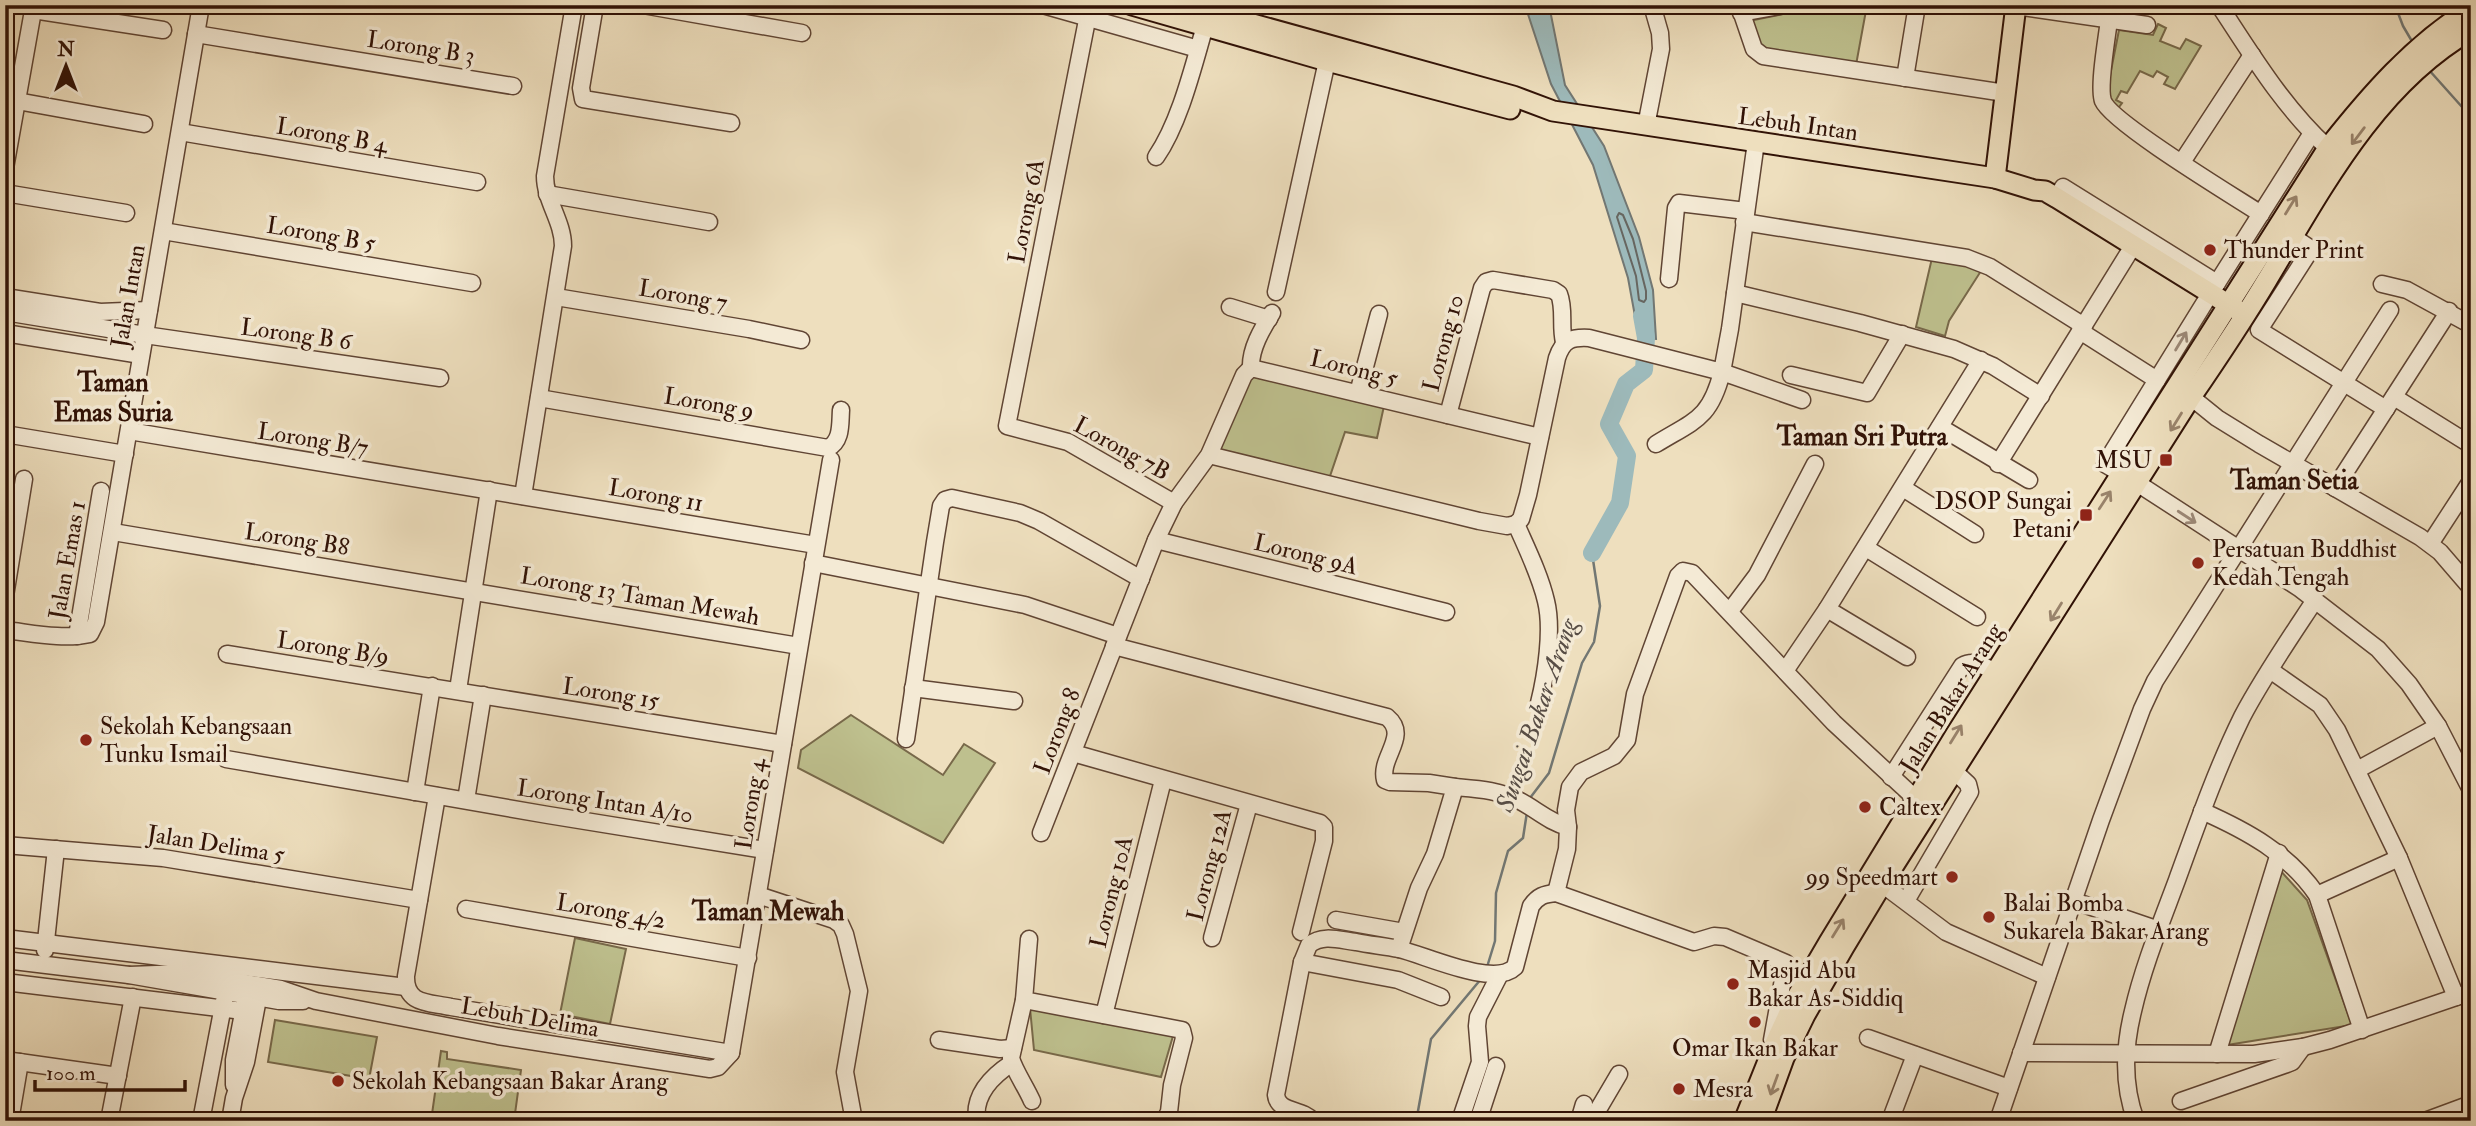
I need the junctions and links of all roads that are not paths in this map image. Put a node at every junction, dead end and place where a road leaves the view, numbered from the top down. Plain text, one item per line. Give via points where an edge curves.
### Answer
1 (201, 5) edge
2 (574, 5) edge
3 (594, 5) edge
4 (643, 5) edge
5 (1043, 5) edge
6 (1132, 5) edge
7 (1184, 5) edge
8 (1652, 5) edge
9 (1785, 5) edge
10 (1917, 5) edge
11 (2219, 5) edge
12 (2016, 6) edge
13 (33, 8) edge
14 (1740, 9) edge
15 (2471, 9) edge
16 (1089, 11) edge
17 (2109, 20) junction
18 (2147, 25) dead end
19 (1205, 26) junction
20 (163, 30) dead end
21 (2471, 30) edge
22 (802, 33) dead end
23 (197, 34) junction
24 (2433, 45) junction
25 (1198, 48) junction
26 (2252, 55) junction
27 (1327, 61) junction
28 (2409, 68) junction
29 (1905, 78) junction
30 (513, 86) dead end
31 (2005, 93) junction
32 (17, 100) junction
33 (1557, 112) junction
34 (731, 123) dead end
35 (144, 124) dead end
36 (1646, 126) junction
37 (180, 132) junction
38 (2312, 133) junction
39 (1756, 142) junction
40 (2328, 148) junction
41 (1156, 157) dead end
42 (2182, 162) junction
43 (5, 167) edge
44 (1995, 178) junction
45 (477, 183) dead end
46 (2034, 190) junction
47 (5, 193) edge
48 (547, 194) junction
49 (125, 213) dead end
50 (2262, 214) junction
51 (1745, 216) junction
52 (709, 222) dead end
53 (163, 231) junction
54 (2293, 237) junction
55 (2128, 254) junction
56 (1669, 279) dead end
57 (472, 283) dead end
58 (2382, 284) dead end
59 (1276, 292) dead end
60 (2211, 292) junction
61 (1735, 293) junction
62 (5, 297) edge
63 (556, 297) junction
64 (1230, 307) dead end
65 (149, 310) junction
66 (2390, 310) dead end
67 (2448, 311) junction
68 (5, 312) edge
69 (1379, 314) dead end
70 (2235, 314) junction
71 (2469, 321) edge
72 (2082, 328) junction
73 (5, 333) edge
74 (1902, 334) junction
75 (145, 335) junction
76 (801, 340) dead end
77 (1564, 342) junction
78 (141, 355) junction
79 (1981, 360) junction
80 (1251, 368) junction
81 (1722, 372) junction
82 (1791, 375) dead end
83 (440, 378) dead end
84 (2157, 380) junction
85 (2343, 382) junction
86 (1358, 393) junction
87 (2040, 396) junction
88 (2191, 397) junction
89 (539, 398) junction
90 (1802, 400) dead end
91 (2390, 403) junction
92 (841, 411) dead end
93 (1448, 415) junction
94 (1007, 426) joint
95 (1940, 427) junction
96 (129, 431) junction
97 (5, 434) edge
98 (1540, 437) junction
99 (1656, 444) dead end
100 (2471, 445) edge
101 (125, 454) junction
102 (1209, 455) junction
103 (831, 460) dead end
104 (2291, 463) junction
105 (1815, 464) dead end
106 (1998, 464) junction
107 (2129, 478) junction
108 (24, 479) dead end
109 (2029, 480) dead end
110 (2471, 481) edge
111 (1903, 488) junction
112 (2335, 488) junction
113 (489, 490) junction
114 (101, 491) dead end
115 (523, 496) junction
116 (1174, 503) junction
117 (1516, 524) junction
118 (113, 532) junction
119 (1975, 534) dead end
120 (1156, 540) junction
121 (2430, 544) junction
122 (816, 545) junction
123 (1866, 548) junction
124 (2238, 549) junction
125 (813, 563) junction
126 (1141, 579) junction
127 (928, 587) junction
128 (2471, 588) edge
129 (474, 591) junction
130 (5, 596) edge
131 (2315, 600) junction
132 (1827, 608) junction
133 (1730, 611) junction
134 (1446, 612) dead end
135 (1977, 618) dead end
136 (5, 630) edge
137 (83, 635) junction
138 (2028, 640) junction
139 (1116, 641) junction
140 (799, 646) junction
141 (227, 654) dead end
142 (1907, 657) dead end
143 (2270, 670) junction
144 (1785, 671) junction
145 (1995, 672) junction
146 (432, 686) junction
147 (913, 688) junction
148 (458, 690) junction
149 (483, 695) junction
150 (1014, 701) dead end
151 (1539, 703) dead end
152 (2438, 726) junction
153 (906, 739) dead end
154 (783, 744) junction
155 (1073, 753) junction
156 (226, 759) dead end
157 (2357, 770) junction
158 (1954, 771) junction
159 (1891, 777) junction
160 (1163, 780) junction
161 (1455, 787) junction
162 (2471, 790) edge
163 (415, 792) junction
164 (437, 796) junction
165 (1916, 799) junction
166 (466, 800) junction
167 (1250, 804) junction
168 (2202, 811) junction
169 (1568, 827) junction
170 (1041, 833) dead end
171 (5, 845) edge
172 (56, 849) junction
173 (765, 850) junction
174 (2280, 853) junction
175 (2399, 858) junction
176 (1882, 884) junction
177 (1556, 893) junction
178 (758, 895) junction
179 (2317, 895) junction
180 (419, 900) junction
181 (1906, 901) junction
182 (2074, 901) junction
183 (466, 909) dead end
184 (1336, 920) dead end
185 (2159, 930) junction
186 (1301, 932) dead end
187 (1404, 932) junction
188 (5, 938) edge
189 (1029, 939) dead end
190 (1212, 939) dead end
191 (46, 943) junction
192 (1399, 949) junction
193 (748, 958) junction
194 (5, 961) edge
195 (1302, 962) junction
196 (44, 966) junction
197 (1495, 974) junction
198 (129, 975) junction
199 (2047, 977) junction
200 (5, 982) edge
201 (226, 992) junction
202 (410, 993) junction
203 (2463, 994) edge
204 (252, 995) junction
205 (133, 997) junction
206 (1441, 997) dead end
207 (1024, 1000) junction
208 (222, 1009) junction
209 (1104, 1015) junction
210 (2362, 1030) junction
211 (1868, 1038) dead end
212 (939, 1040) dead end
213 (2302, 1047) junction
214 (731, 1053) junction
215 (2021, 1053) junction
216 (2127, 1054) junction
217 (2217, 1054) junction
218 (1915, 1055) junction
219 (1013, 1056) junction
220 (1769, 1056) junction
221 (13, 1061) edge
222 (1496, 1066) dead end
223 (1619, 1074) dead end
224 (118, 1076) junction
225 (2009, 1088) junction
226 (1032, 1101) dead end
227 (2181, 1101) dead end
228 (1584, 1104) dead end
229 (2471, 1104) edge
230 (1593, 1120) edge
231 (9, 1121) edge
232 (110, 1121) edge
233 (201, 1121) edge
234 (230, 1121) edge
235 (854, 1121) edge
236 (977, 1121) edge
237 (1164, 1121) edge
238 (1313, 1121) edge
239 (1460, 1121) edge
240 (1478, 1121) edge
241 (1744, 1121) edge
242 (1761, 1121) edge
243 (1890, 1121) edge
244 (1998, 1121) edge
245 (2136, 1121) edge
246 (2425, 1121) edge

1 - 23 street, Jalan Intan
2 - 48 street via 545,176
3 - 34 street via 581,97
4 - 22 street
5 - 16 street
6 - 19 main road, Lebuh Intan
7 - 33 main road, Lebuh Intan
8 - 36 street via 1661,49
9 - 14 street
10 - 29 street
11 - 26 street
12 - 17 street
12 - 31 main road
13 - 20 street
13 - 32 street
14 - 29 street via 1754,49 1763,56
15 - 24 main road
16 - 25 street
16 - 94 street, Lorong 6A
17 - 18 street
17 - 42 street via 2103,100 2114,115
19 - 25 street
19 - 27 main road, Lebuh Intan
21 - 24 main road
23 - 30 street, Lorong B 3
23 - 37 street, Jalan Intan
24 - 28 main road
25 - 41 street
26 - 38 street
26 - 42 street
27 - 33 main road, Lebuh Intan via 1518,110
27 - 59 street
28 - 40 main road via 2365,103
28 -> 54 main road via 2355,140
29 - 31 street
31 - 44 main road
32 - 35 street
32 - 43 street
33 - 36 main road, Lebuh Intan
36 - 39 main road, Lebuh Intan
37 - 45 street, Lorong B 4
37 - 53 street, Jalan Intan
38 - 40 street
38 - 50 street
39 - 44 main road, Lebuh Intan
39 - 51 street
70 -> 40 main road
42 - 50 street
44 - 46 main road, Lebuh Intan
46 - 55 main road, Lebuh Intan
46 - 60 main road, Lebuh Intan via 2045,191 2173,263
47 - 49 street
48 - 52 street
48 - 63 street via 563,234
50 - 60 street
51 - 56 street via 1679,203
51 - 61 street
51 - 72 street via 1967,258 1990,267
53 - 57 street, Lorong B 5
53 - 65 street, Jalan Intan
54 - 70 main road
54 - 85 street via 2311,249 2259,330
55 - 60 main road, Lebuh Intan
55 - 72 street
58 - 67 street via 2407,290
60 - 70 main road, Lebuh Intan
84 -> 60 street
61 - 74 street
61 - 81 street
62 - 65 street via 100,312
63 - 76 street, Lorong 7
63 - 89 street
64 - 80 street via 1270,316
65 - 75 street, Jalan Intan
66 - 85 street
67 - 71 street
67 - 91 street
68 - 75 street, Lorong B 6
69 - 86 street
70 - 88 main road, Jalan Bakar Arang
70 - 107 main road, Jalan Bakar Arang
72 - 84 street
72 - 87 street
73 - 78 street
74 - 79 street
74 - 82 street via 1867,393
75 - 78 street, Jalan Intan
75 - 83 street, Lorong B 6
77 - 81 street via 1589,338
77 - 93 street, Lorong 10 via 1559,294 1486,282
77 - 98 street
78 - 96 street, Jalan Intan
79 - 87 street
79 - 95 street
80 - 86 street, Lorong 5
80 - 102 street
81 - 90 street
81 - 99 street via 1715,396 1702,415
84 - 107 street via 2105,464
85 - 91 street
85 - 104 street
86 - 93 street, Lorong 5
87 - 106 street
88 - 104 street
88 -> 107 main road, Jalan Bakar Arang
89 - 92 street, Lorong 9 via 828,448 839,435
89 - 115 street
91 - 100 street
91 - 112 street
93 - 98 street, Lorong 5
94 - 116 street, Lorong 7B via 1068,442
95 - 106 street
95 - 111 street
96 - 101 street, Jalan Intan
96 - 113 street, Lorong B/7
97 - 101 street
98 - 117 street via 1528,495
101 - 118 street, Jalan Intan
102 - 116 street, Lorong 8
102 - 117 street via 1479,521
103 - 122 street, Lorong 4
104 - 112 street
104 - 124 street
105 - 133 street via 1757,575
106 - 109 street
107 -> 124 street
107 - 138 main road, Jalan Bakar Arang
108 - 130 street
110 - 121 street
111 - 119 street
111 - 123 street
112 - 121 street
113 - 115 street, Lorong 11
113 - 129 street
114 - 137 street, Jalan Emas 1
115 - 122 street, Lorong 11
116 - 120 street, Lorong 8
117 - 151 street via 1547,604 1547,667
118 - 129 street, Lorong B8
118 - 137 street, Jalan Intan via 99,610
120 - 126 street, Lorong 8
120 - 134 street, Lorong 9A
121 - 128 street
122 - 125 street, Lorong 4
123 - 132 street
123 - 135 street
124 - 131 street
124 - 182 street via 2154,681
125 - 127 street
125 - 140 street, Lorong 4
126 - 127 street via 1039,521 953,498 942,506
126 - 139 street, Lorong 8
127 - 139 street via 1025,604
127 - 147 street
129 - 140 street, Lorong 13 Taman Mewah
129 - 148 street
131 - 143 street
131 - 152 street via 2378,649
132 - 142 street
132 - 144 street
133 - 144 street
133 - 169 street via 1692,573 1681,572 1635,694 1627,740 1614,756 1577,777 1566,800
136 - 137 street
138 - 145 main road, Jalan Bakar Arang
138 - 158 main road, Jalan Bakar Arang
139 - 155 street, Lorong 8
139 - 161 street via 1387,717 1396,730 1385,780
140 - 154 street, Lorong 4
141 - 146 street, Lorong B/9
143 - 157 street via 2329,716
143 - 168 street via 2241,719
144 - 159 street
145 - 159 street via 1975,663 1962,666
165 -> 145 main road, Jalan Bakar Arang
146 - 148 street, Lorong 15
146 - 163 street
147 - 150 street
147 - 153 street
148 - 149 street, Lorong 15
149 - 154 street, Lorong 15
149 - 166 street
152 - 157 street
152 - 162 street
154 - 173 street, Lorong 4
155 - 160 street
155 - 170 street, Lorong 8
156 - 163 street, Lorong Intan A/10
157 - 175 street
158 - 176 main road, Jalan Bakar Arang
158 - 181 street via 1970,792
159 - 165 street
160 - 167 street
160 - 209 street, Lorong 10A
161 - 169 street via 1497,792
161 - 187 street
163 - 164 street, Lorong Intan A/10
164 - 166 street, Lorong Intan A/10
164 - 180 street
220 -> 165 main road, Jalan Bakar Arang via 1796,1000
166 - 173 street, Lorong Intan A/10
167 - 186 street via 1314,820 1324,827
167 - 190 street, Lorong 12A
168 - 174 street
168 - 185 street
169 - 177 street
171 - 172 street, Jalan Delima 5
172 - 180 street, Jalan Delima 5 via 175,859
172 - 191 street
173 - 178 street, Lorong 4
174 - 179 street
174 - 217 street
175 - 179 street
175 - 203 street
176 - 181 street
176 -> 242 main road, Jalan Bakar Arang via 1805,1015
177 - 197 street via 1537,898 1515,967
177 - 220 street via 1688,941 1720,935 1786,963
178 - 193 street, Lorong 4
178 - 235 street via 834,920 845,934 859,991 845,1072
179 - 210 street
180 - 202 street
181 - 199 street via 1946,932
182 - 185 street
182 - 199 street
183 - 193 street, Lorong 4/2
184 - 187 street
185 - 216 street via 2133,1011
187 - 192 street
188 - 191 street
189 - 207 street
191 - 196 street
191 - 202 street
192 - 195 street via 1323,938 1309,945
192 - 197 street
193 - 214 street, Lorong 4
194 - 196 street, Lebuh Delima
195 - 206 street via 1398,980
195 - 238 street via 1276,1099
196 - 198 street, Lebuh Delima
197 - 239 street via 1478,1017 1480,1062
198 - 201 street, Lebuh Delima
198 - 204 street, Lebuh Delima via 184,973
199 - 215 street
200 - 205 street, Lebuh Delima
201 - 204 street, Lebuh Delima
201 - 208 street
202 - 214 street
203 - 210 street
204 - 208 street, Lebuh Delima
204 - 214 street, Lebuh Delima via 316,1001 709,1069 718,1067
204 - 234 street via 234,1059
205 - 208 street, Lebuh Delima
205 - 224 street
207 - 209 street
207 - 219 street
208 - 233 street
209 - 237 street via 1178,1028 1184,1033
210 - 213 street
211 - 218 street
212 - 219 street via 1000,1049
213 - 217 street
213 - 227 street via 2292,1062
215 - 216 street
215 - 225 street
216 - 217 street
216 - 245 street via 2128,1092
218 - 225 street
218 - 243 street
219 - 226 street
219 - 236 street via 979,1097
220 - 241 main road, Jalan Bakar Arang
221 - 224 street
221 - 231 street
222 - 240 street
223 - 230 street
224 - 232 street
225 - 244 street
228 - 230 street
229 - 246 street

